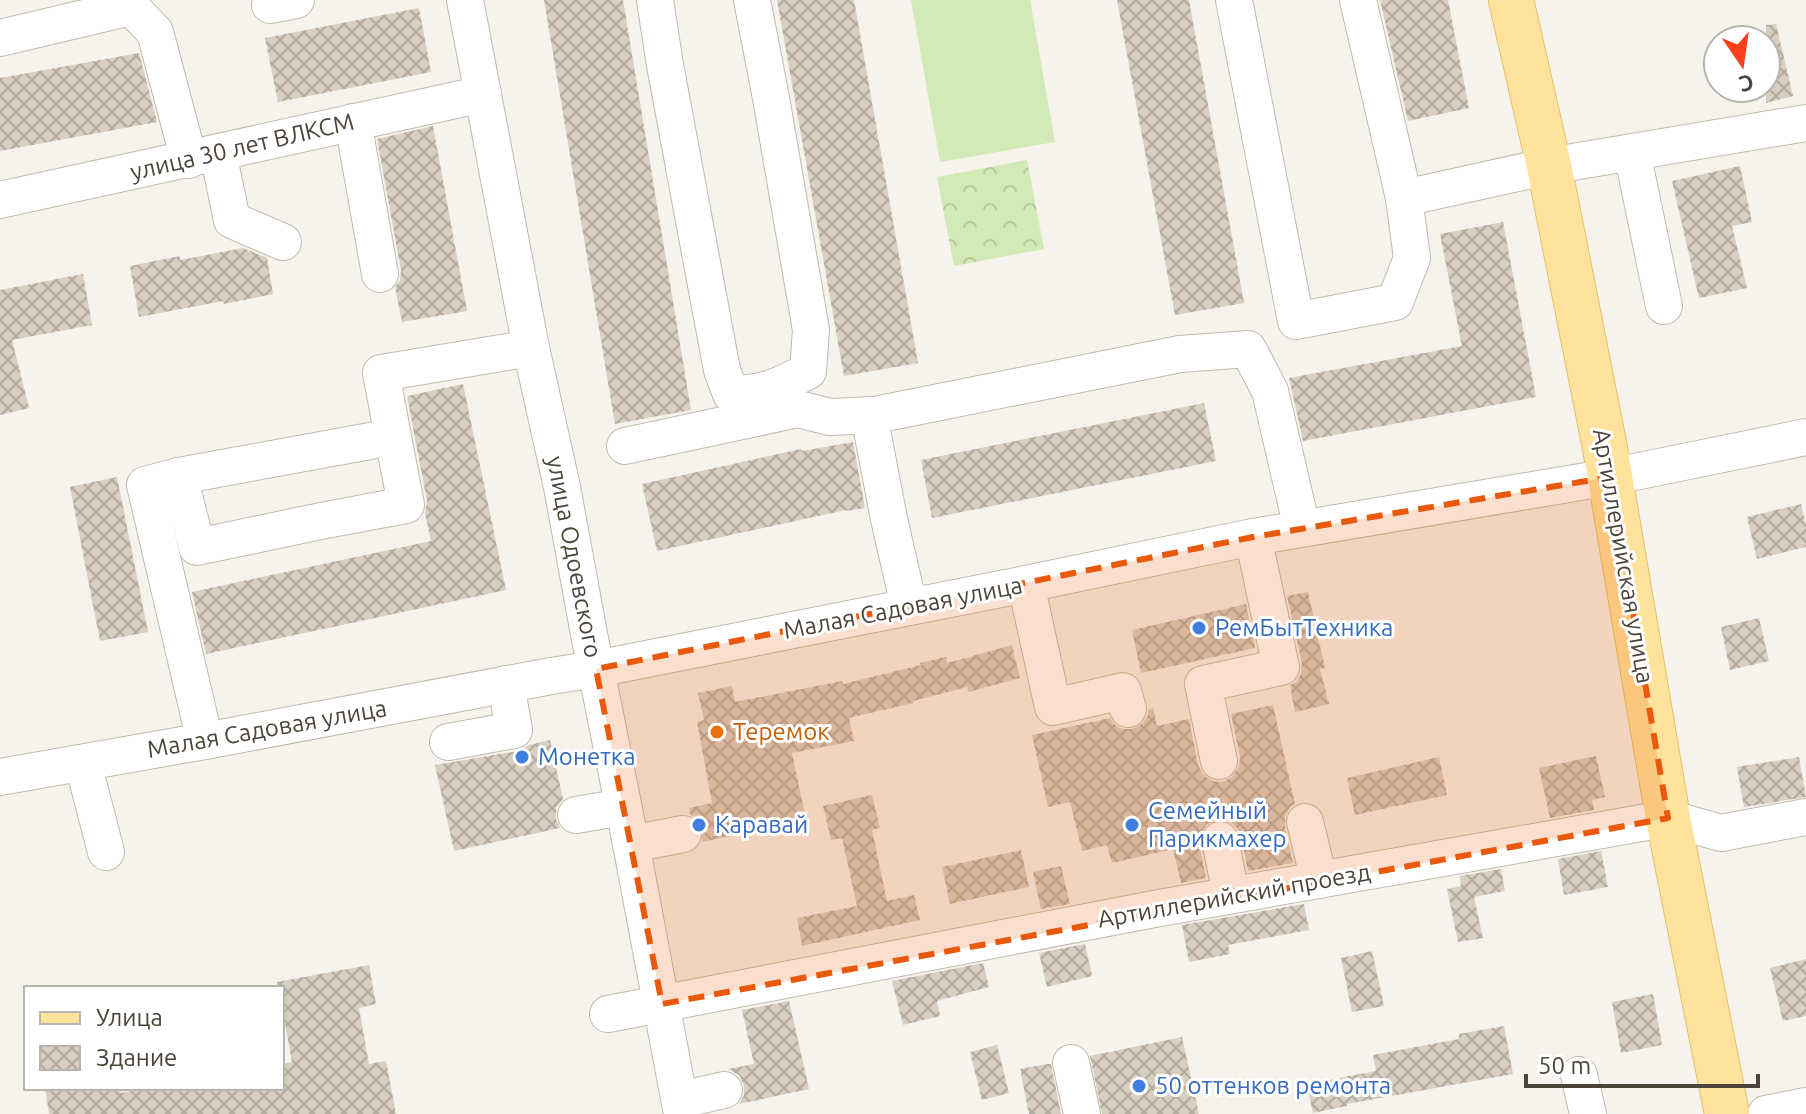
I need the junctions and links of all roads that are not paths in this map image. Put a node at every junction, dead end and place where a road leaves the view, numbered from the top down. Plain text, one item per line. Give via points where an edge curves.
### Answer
1 (465, 0) edge
2 (655, 0) edge
3 (752, 0) edge
4 (1234, 0) edge
5 (1358, 0) edge
6 (1511, 0) edge
7 (0, 38) edge
8 (483, 94) junction
9 (353, 122) junction
10 (1806, 123) edge
11 (1632, 152) junction
12 (203, 156) junction
13 (1549, 166) junction
14 (1404, 198) junction
15 (0, 200) edge
16 (283, 242) dead end
17 (380, 274) dead end
18 (1664, 306) dead end
19 (531, 348) junction
20 (869, 415) junction
21 (392, 437) junction
22 (1806, 437) edge
23 (625, 446) dead end
24 (179, 476) junction
25 (1610, 477) junction
26 (1302, 528) junction
27 (1253, 537) junction
28 (1026, 584) junction
29 (909, 606) junction
30 (596, 669) junction
31 (506, 684) junction
32 (1108, 707) dead end
33 (205, 741) junction
34 (448, 742) dead end
35 (1219, 761) dead end
36 (83, 763) junction
37 (0, 777) edge
38 (623, 807) junction
39 (576, 815) dead end
40 (1806, 817) edge
41 (1668, 818) junction
42 (1305, 822) dead end
43 (683, 834) dead end
44 (1220, 840) dead end
45 (631, 844) junction
46 (106, 852) dead end
47 (1319, 880) junction
48 (1231, 895) junction
49 (662, 1007) junction
50 (608, 1014) dead end
51 (1071, 1063) dead end
52 (1579, 1075) dead end
53 (724, 1090) dead end
54 (680, 1102) edge
55 (1806, 1106) edge
56 (1082, 1114) edge
57 (1588, 1114) edge
58 (1727, 1114) edge
59 (1766, 1114) edge

1 - 8 street, улица Одоевского
2 - 3 street via 722,370 731,394 755,394 808,371 811,330
4 - 14 street via 1296,321 1395,302 1412,258
5 - 14 street
6 - 13 main road, Артиллерийская улица
7 - 12 street via 131,7 155,32
8 - 9 street, улица 30 лет ВЛКСМ
8 - 19 street, улица Одоевского
9 - 12 street, улица 30 лет ВЛКСМ
9 - 17 street
10 - 11 street
11 - 13 street
11 - 18 street
12 - 15 street, улица 30 лет ВЛКСМ
12 - 16 street via 232,220
13 - 14 street
13 - 25 main road, Артиллерийская улица
19 - 21 street via 381,373
19 - 30 street, улица Одоевского
20 - 23 street via 830,417 798,409
20 - 26 street via 1180,354 1248,349 1270,391
20 - 29 street
21 - 24 street
21 - 24 street via 406,505 197,547
22 - 25 street, Малая Садовая улица
24 - 33 street via 145,485
25 - 26 street, Малая Садовая улица
25 - 41 main road, Артиллерийская улица
26 - 27 street, Малая Садовая улица
27 - 28 street, Малая Садовая улица
27 - 35 street via 1281,667 1203,684
28 - 29 street, Малая Садовая улица
28 - 32 street via 1055,716
29 - 30 street, Малая Садовая улица
30 - 31 street, Малая Садовая улица
30 - 38 street, улица Одоевского
31 - 33 street, Малая Садовая улица
31 - 34 street via 514,730
33 - 36 street, Малая Садовая улица
36 - 37 street, Малая Садовая улица
36 - 46 street
38 - 39 street
38 - 45 street, улица Одоевского
40 - 41 street, Артиллерийский проезд via 1721,833
41 - 47 street, Артиллерийский проезд
41 - 58 main road, Артиллерийская улица
42 - 47 street
43 - 45 street
44 - 48 street
45 - 49 street, улица Одоевского
47 - 48 street, Артиллерийский проезд
48 - 49 street, Артиллерийский проезд
49 - 50 street, Артиллерийский проезд
49 - 54 street, улица Одоевского
51 - 56 street
52 - 57 street
53 - 54 street
55 - 59 street

